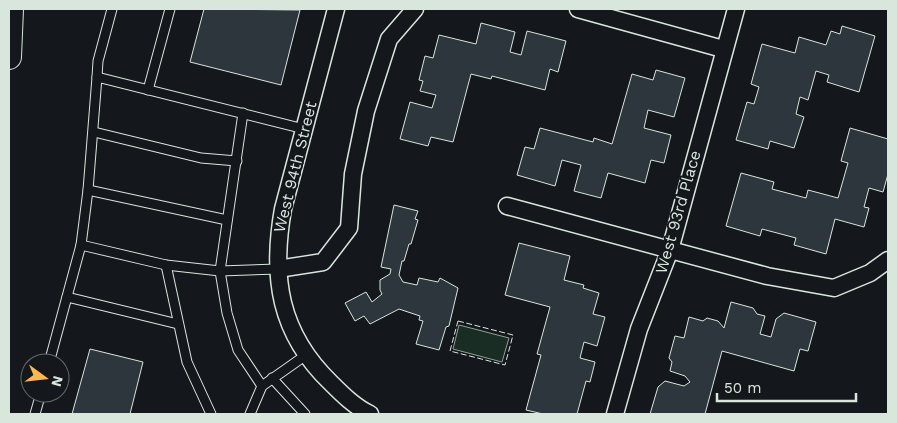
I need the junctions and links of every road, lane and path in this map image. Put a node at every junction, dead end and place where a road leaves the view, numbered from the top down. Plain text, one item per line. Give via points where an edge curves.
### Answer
1 (11, 9) edge
2 (112, 9) edge
3 (170, 9) edge
4 (336, 9) edge
5 (415, 9) edge
6 (578, 9) edge
7 (736, 9) edge
8 (723, 49) junction
9 (9, 57) edge
10 (97, 77) junction
11 (148, 90) junction
12 (243, 113) junction
13 (304, 129) junction
14 (94, 132) junction
15 (237, 161) junction
16 (88, 190) junction
17 (508, 206) dead end
18 (227, 220) junction
19 (81, 245) junction
20 (670, 250) junction
21 (888, 260) edge
22 (166, 265) junction
23 (278, 269) junction
24 (220, 271) junction
25 (68, 297) junction
26 (178, 324) junction
27 (52, 353) edge
28 (306, 355) junction
29 (272, 378) junction
30 (262, 386) junction
31 (365, 413) edge
32 (211, 414) edge
33 (250, 414) edge
34 (305, 414) edge
35 (615, 414) edge

1 - 9 main road
2 - 10 lane
3 - 11 lane
4 - 13 street, West 94th Street
5 - 23 street via 388,39 366,111 353,174 349,228 323,262
6 - 8 street
7 - 8 street, West 93rd Place
8 - 20 street, West 93rd Place
10 - 11 lane
10 - 14 lane
11 - 12 lane
12 - 13 lane
12 - 15 lane
13 - 23 street, West 94th Street via 283,209
14 - 15 lane via 201,158
14 - 16 lane
15 - 18 lane
16 - 18 lane
16 - 19 lane
17 - 20 street
18 - 24 lane
19 - 22 lane
19 - 25 lane
20 - 21 street via 768,276 834,288 870,273
20 - 35 street, West 93rd Place via 638,329
22 - 24 lane
22 - 26 lane
23 - 24 lane
23 - 28 street, West 94th Street via 281,301 289,327
24 - 30 lane via 227,313 238,350
25 - 26 lane
25 - 27 lane
26 - 32 lane via 187,362
28 - 29 lane
28 - 31 street, West 94th Street via 322,375
29 - 30 lane
29 - 34 lane
30 - 33 lane

